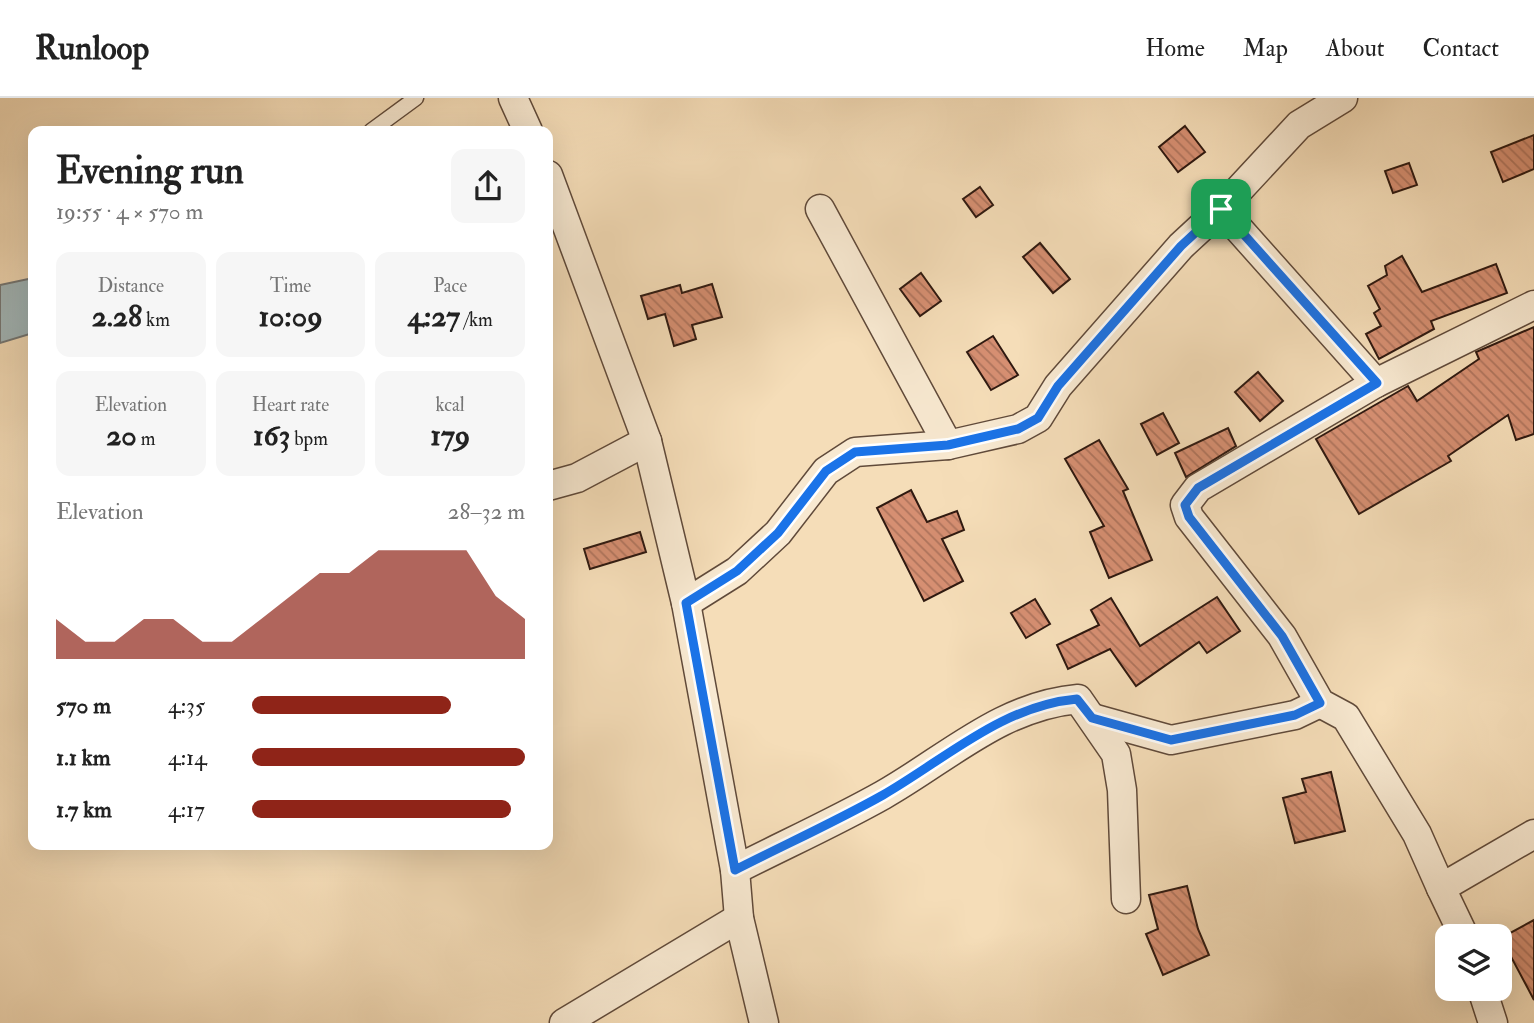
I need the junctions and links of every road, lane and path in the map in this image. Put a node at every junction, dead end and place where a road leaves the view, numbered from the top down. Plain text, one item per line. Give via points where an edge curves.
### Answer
1 (416, 98) edge
2 (513, 98) edge
3 (1343, 98) edge
4 (378, 126) edge
5 (526, 126) edge
6 (553, 188) edge
7 (820, 209) dead end
8 (1221, 209) junction
9 (1534, 306) edge
10 (1377, 383) junction
11 (647, 441) junction
12 (948, 445) junction
13 (553, 485) edge
14 (686, 603) junction
15 (1320, 703) junction
16 (1092, 718) junction
17 (1534, 834) edge
18 (735, 870) junction
19 (1441, 888) junction
20 (1126, 899) dead end
21 (739, 918) junction
22 (1458, 924) edge
23 (1486, 1001) edge
24 (564, 1023) edge
25 (764, 1023) edge
26 (1493, 1023) edge

1 - 4 lane
2 - 5 street
3 - 8 street via 1299,125
6 - 11 street
7 - 12 street
8 - 10 street
8 - 12 street via 1181,246 1058,386 1038,418 1018,429
9 - 10 street
10 - 15 street via 1198,488 1185,505 1189,517 1282,636
11 - 13 street via 577,478
11 - 14 street
12 - 14 street via 855,452 841,460 826,471 778,533 737,571
14 - 18 street
15 - 16 street via 1295,715 1171,740
15 - 19 street via 1346,717 1417,834
16 - 18 street via 1077,699 1050,701 1016,712 883,794
16 - 20 street via 1115,754 1122,790
17 - 19 street
18 - 21 street
19 - 22 street
21 - 24 street
21 - 25 street
23 - 26 street

